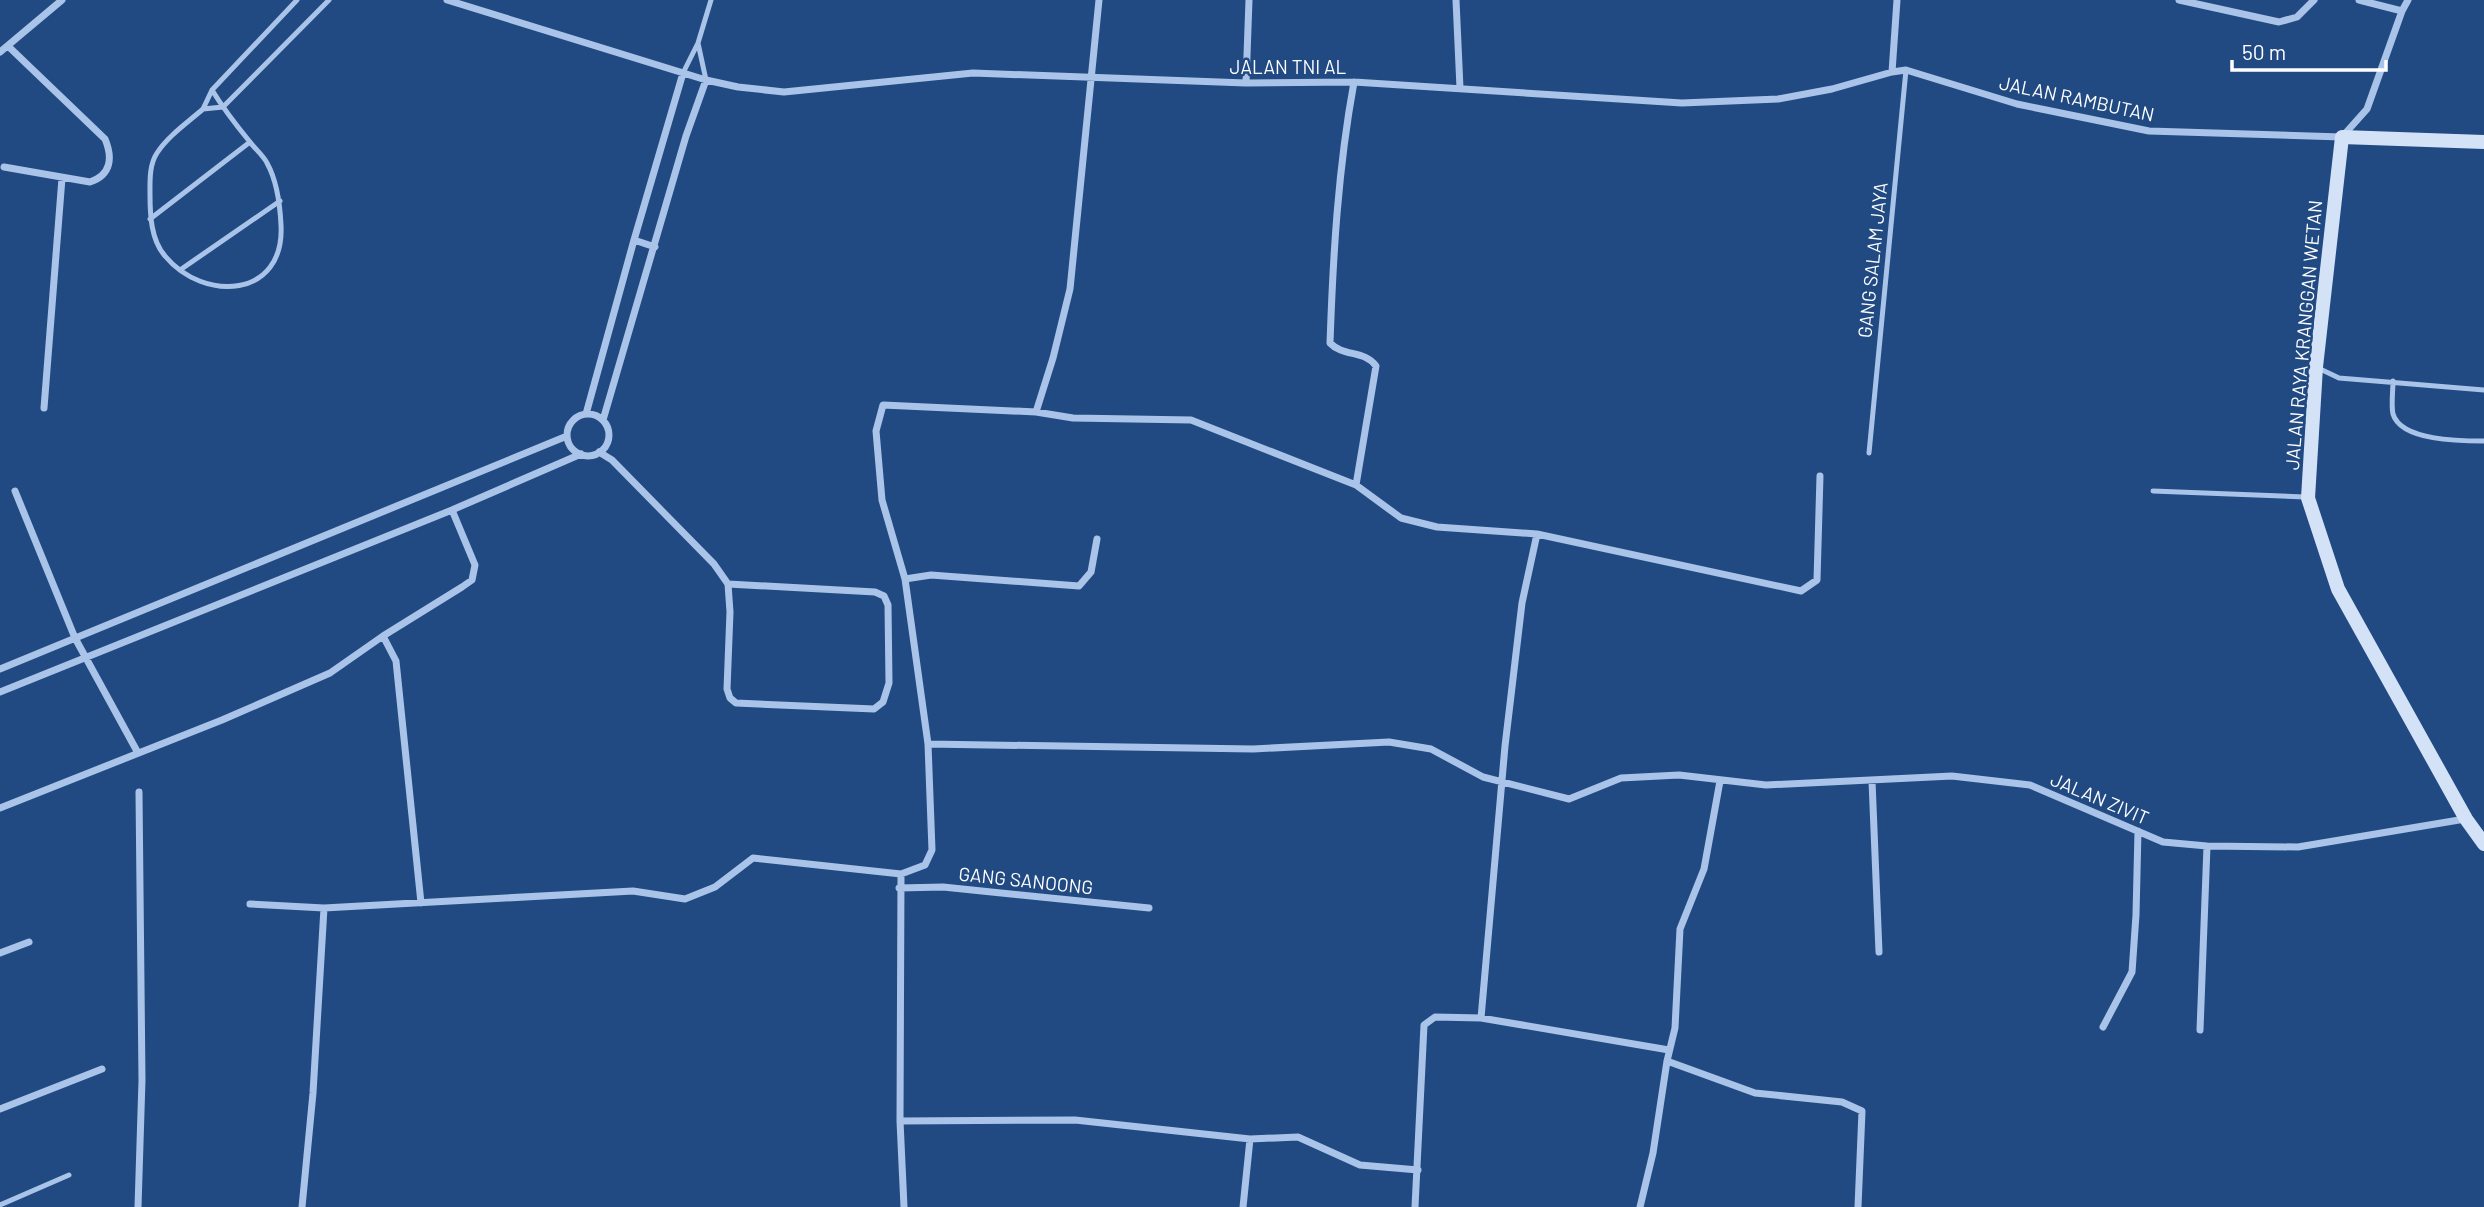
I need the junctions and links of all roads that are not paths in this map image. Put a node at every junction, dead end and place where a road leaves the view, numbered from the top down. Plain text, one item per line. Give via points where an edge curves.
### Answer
1 (62, 0) edge
2 (297, 0) edge
3 (329, 0) edge
4 (447, 0) edge
5 (711, 0) edge
6 (1099, 0) edge
7 (1249, 0) edge
8 (1456, 0) edge
9 (1897, 0) edge
10 (2179, 0) edge
11 (2314, 0) edge
12 (2359, 0) edge
13 (2409, 0) edge
14 (2402, 11) junction
15 (698, 43) junction
16 (9, 47) junction
17 (0, 52) edge
18 (1906, 70) junction
19 (1892, 72) junction
20 (683, 73) junction
21 (1092, 77) junction
22 (706, 80) junction
23 (1354, 82) junction
24 (1246, 83) junction
25 (1460, 88) junction
26 (212, 90) junction
27 (223, 107) junction
28 (203, 109) junction
29 (2342, 137) junction
30 (250, 142) junction
31 (2484, 142) edge
32 (4, 167) dead end
33 (62, 178) junction
34 (280, 201) junction
35 (150, 219) junction
36 (634, 240) junction
37 (655, 247) junction
38 (180, 270) junction
39 (2316, 368) junction
40 (2393, 381) junction
41 (2484, 390) edge
42 (44, 408) dead end
43 (1036, 412) junction
44 (586, 414) junction
45 (603, 420) junction
46 (567, 436) junction
47 (2484, 441) edge
48 (606, 446) junction
49 (599, 452) junction
50 (1869, 453) dead end
51 (581, 454) junction
52 (612, 460) junction
53 (1820, 477) dead end
54 (1356, 485) junction
55 (15, 491) dead end
56 (2153, 491) dead end
57 (2308, 498) junction
58 (452, 510) junction
59 (1537, 534) junction
60 (1097, 539) dead end
61 (905, 579) junction
62 (728, 584) junction
63 (383, 636) junction
64 (75, 638) junction
65 (86, 656) junction
66 (0, 669) edge
67 (0, 692) edge
68 (928, 744) junction
69 (138, 754) junction
70 (1872, 780) junction
71 (1503, 781) junction
72 (1720, 781) junction
73 (139, 792) dead end
74 (0, 808) edge
75 (2466, 819) junction
76 (2138, 831) junction
77 (2484, 844) edge
78 (2207, 846) junction
79 (901, 874) junction
80 (900, 888) junction
81 (421, 903) junction
82 (250, 904) dead end
83 (324, 908) junction
84 (1149, 908) dead end
85 (29, 942) dead end
86 (1879, 952) dead end
87 (0, 953) edge
88 (1481, 1018) junction
89 (2103, 1027) dead end
90 (2200, 1030) dead end
91 (1669, 1050) junction
92 (1667, 1061) junction
93 (102, 1069) dead end
94 (0, 1109) edge
95 (900, 1121) junction
96 (1250, 1139) junction
97 (1418, 1170) junction
98 (69, 1175) dead end
99 (0, 1205) edge
100 (138, 1207) edge
101 (302, 1207) edge
102 (904, 1207) edge
103 (1244, 1207) edge
104 (1416, 1207) edge
105 (1640, 1207) edge
106 (1858, 1207) edge

1 - 16 street
2 - 26 lane
3 - 27 lane
4 - 20 street, JALAN TNI AL
5 - 15 lane
6 - 21 street
7 - 24 street
8 - 25 street
9 - 19 street
10 - 11 street via 2279,22 2297,18
12 - 14 street
13 - 14 street
14 - 29 street via 2367,109
15 - 20 lane
15 - 22 lane
16 - 17 street
16 - 33 street via 105,139 110,150 111,159 100,179
18 - 19 street, JALAN RAMBUTAN
18 - 29 street, JALAN RAMBUTAN via 2017,104 2149,131
18 - 50 lane, GANG SALAM JAYA
19 - 25 street, JALAN TNI AL via 1778,99 1682,103
20 - 22 street, JALAN TNI AL
20 - 36 street
21 - 22 street, JALAN TNI AL via 973,73 784,92
21 - 24 street, JALAN TNI AL
21 - 43 street via 1070,289
22 - 37 street
23 - 24 street, JALAN TNI AL
23 - 25 street, JALAN TNI AL
23 - 54 street via 1337,200 1330,343 1339,351 1366,357 1376,366
26 - 27 lane
26 - 28 lane
27 - 28 lane
27 - 30 lane
28 - 35 lane via 155,156 150,172
29 - 31 main road
29 - 39 main road, JALAN RAYA KRANGGAN WETAN
30 - 34 lane via 266,162
30 - 35 lane
32 - 33 street
33 - 42 street
34 - 38 lane
34 - 38 lane via 282,243 266,275 243,285 218,286 193,280
35 - 38 lane via 164,256
36 - 37 street
36 - 44 street
37 - 45 street
39 - 40 lane via 2339,378
39 - 57 main road, JALAN RAYA KRANGGAN WETAN
40 - 41 lane
40 - 47 lane via 2393,415 2402,428 2420,435
43 - 54 street via 1073,418 1191,420
43 - 61 street via 883,405 876,431 882,500
44 - 45 street
44 - 46 street via 570,424
45 - 48 street via 608,428
46 - 51 street
46 - 64 street
48 - 49 street
48 - 52 street
49 - 51 street
49 - 52 street
51 - 58 street
52 - 62 street
53 - 59 street via 1817,580 1801,591
54 - 59 street via 1401,517 1437,527
55 - 64 street
56 - 57 lane
57 - 75 main road, JALAN RAYA KRANGGAN WETAN via 2338,589
58 - 63 street via 475,565 472,580
58 - 65 street
59 - 71 street via 1522,603
60 - 61 street via 1091,572 1079,586 931,575
61 - 68 street
62 - 62 street via 727,689 736,704 874,709 883,702 889,683 884,596
63 - 69 street via 330,673
63 - 81 street via 396,661
64 - 65 street
64 - 66 street
65 - 67 street
65 - 69 street
68 - 71 street, JALAN ZIVIT via 1253,749 1389,742 1431,749 1483,777
68 - 79 street via 932,850 925,865
69 - 74 street
70 - 72 street, JALAN ZIVIT via 1766,785
70 - 76 street, JALAN ZIVIT via 1952,776 2031,785
70 - 86 street
71 - 72 street, JALAN ZIVIT via 1569,799 1621,778 1679,775
71 - 88 street
72 - 91 street via 1704,869 1680,929 1675,1028
73 - 100 street via 142,1080
75 - 77 main road, JALAN RAYA KRANGGAN WETAN
75 - 78 street, JALAN ZIVIT via 2298,847
76 - 78 street, JALAN ZIVIT via 2163,842
76 - 89 street via 2132,972
78 - 90 street
79 - 80 street
79 - 81 street via 753,858 715,887 685,899 633,891
80 - 84 street, GANG SANOONG via 943,887
80 - 95 street
81 - 83 street
82 - 83 street
83 - 101 street
85 - 87 street
88 - 91 street
88 - 97 street via 1435,1017 1424,1026
91 - 92 street
92 - 105 street
92 - 106 street via 1755,1093 1842,1102 1862,1111
93 - 94 street
95 - 96 street via 1074,1119
95 - 102 street
96 - 97 street via 1298,1138 1360,1165
96 - 103 street
97 - 104 street
98 - 99 lane

